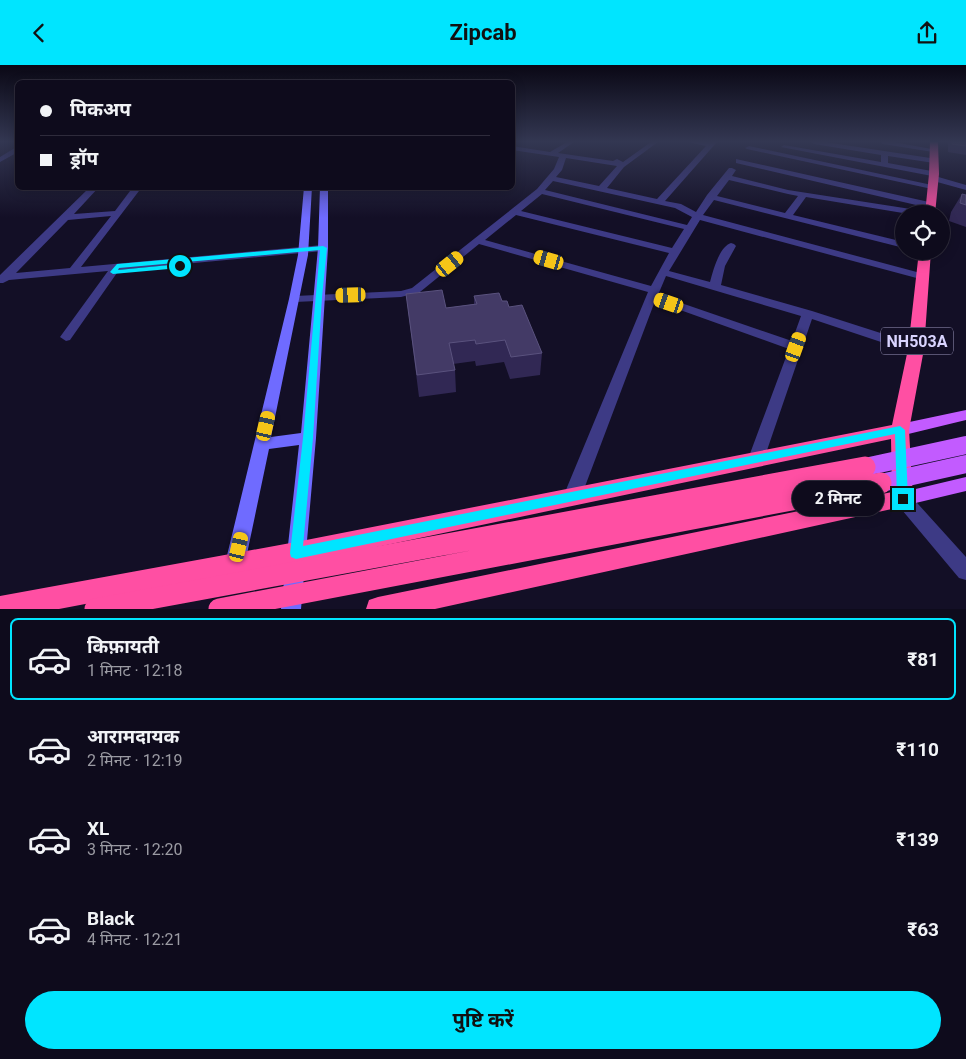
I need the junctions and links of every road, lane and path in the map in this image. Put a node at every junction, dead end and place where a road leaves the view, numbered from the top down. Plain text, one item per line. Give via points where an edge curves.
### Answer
1 (559, 167) edge
2 (616, 167) edge
3 (690, 167) edge
4 (734, 167) edge
5 (763, 167) edge
6 (870, 167) edge
7 (892, 167) edge
8 (934, 167) edge
9 (727, 177) junction
10 (552, 178) junction
11 (933, 180) junction
12 (966, 188) edge
13 (601, 189) junction
14 (92, 190) edge
15 (136, 190) edge
16 (308, 190) edge
17 (324, 190) edge
18 (540, 191) junction
19 (804, 194) junction
20 (710, 197) junction
21 (659, 202) junction
22 (906, 205) edge
23 (930, 205) edge
24 (895, 206) edge
25 (515, 212) junction
26 (118, 213) junction
27 (787, 215) junction
28 (697, 216) junction
29 (66, 217) junction
30 (689, 227) junction
31 (479, 241) junction
32 (895, 243) edge
33 (731, 246) dead end
34 (323, 251) junction
35 (673, 251) junction
36 (303, 253) junction
37 (925, 260) edge
38 (115, 269) junction
39 (73, 271) junction
40 (662, 272) junction
41 (924, 277) junction
42 (1, 281) edge
43 (715, 286) junction
44 (652, 293) junction
45 (318, 297) junction
46 (295, 299) junction
47 (808, 314) junction
48 (66, 337) dead end
49 (796, 347) junction
50 (916, 349) junction
51 (966, 415) edge
52 (900, 430) junction
53 (308, 438) junction
54 (262, 444) junction
55 (966, 445) edge
56 (756, 459) junction
57 (966, 464) edge
58 (864, 467) joint
59 (881, 483) joint
60 (966, 484) edge
61 (572, 497) junction
62 (903, 499) junction
63 (296, 553) junction
64 (235, 565) junction
65 (966, 571) edge
66 (0, 608) edge
67 (95, 609) edge
68 (221, 609) edge
69 (291, 609) edge
70 (378, 609) edge

1 - 10 street
2 - 13 street
3 - 21 street
4 - 9 street
5 - 22 street
6 - 11 street
7 - 11 street
8 - 11 highway
9 - 19 street
9 - 20 street
10 - 13 street
10 - 18 street
11 - 12 street
11 - 23 highway
13 - 21 street
14 - 29 street
15 - 26 street
16 - 36 street
17 - 34 street
18 - 25 street
18 - 30 street
19 - 24 street
19 - 27 street
20 - 27 street
20 - 28 street
21 - 28 street via 680,207
25 - 31 street
25 - 35 street
26 - 29 street
26 - 39 street
27 - 32 street
28 - 30 street
28 - 41 street
29 - 42 street
30 - 35 street
31 - 44 street
31 - 45 street via 416,290 401,294
33 - 43 street via 720,266
34 - 36 street
34 - 45 street
35 - 40 street
36 - 38 street
36 - 46 street
37 - 41 highway, NH503A
38 - 39 street
38 - 42 street
38 - 48 street
39 - 42 street
40 - 43 street
40 - 44 street
41 - 50 highway, NH503A
43 - 47 street
44 - 49 street
44 - 61 street
45 - 46 street
45 - 53 street
46 - 54 street
47 - 49 street
47 - 50 street
49 - 56 street
50 - 52 highway, NH503A
51 - 52 main road
52 - 56 highway
52 - 62 highway, NH503A
53 - 54 street
53 - 63 street
54 - 64 street
55 - 58 main road, bridge
56 - 61 highway
57 - 59 main road, bridge
58 - 67 highway, bridge
59 - 68 highway, bridge
60 - 62 main road
61 - 63 highway
62 - 65 street
62 - 70 highway
63 - 64 highway
63 - 69 street
64 - 66 highway
64 - 68 street

